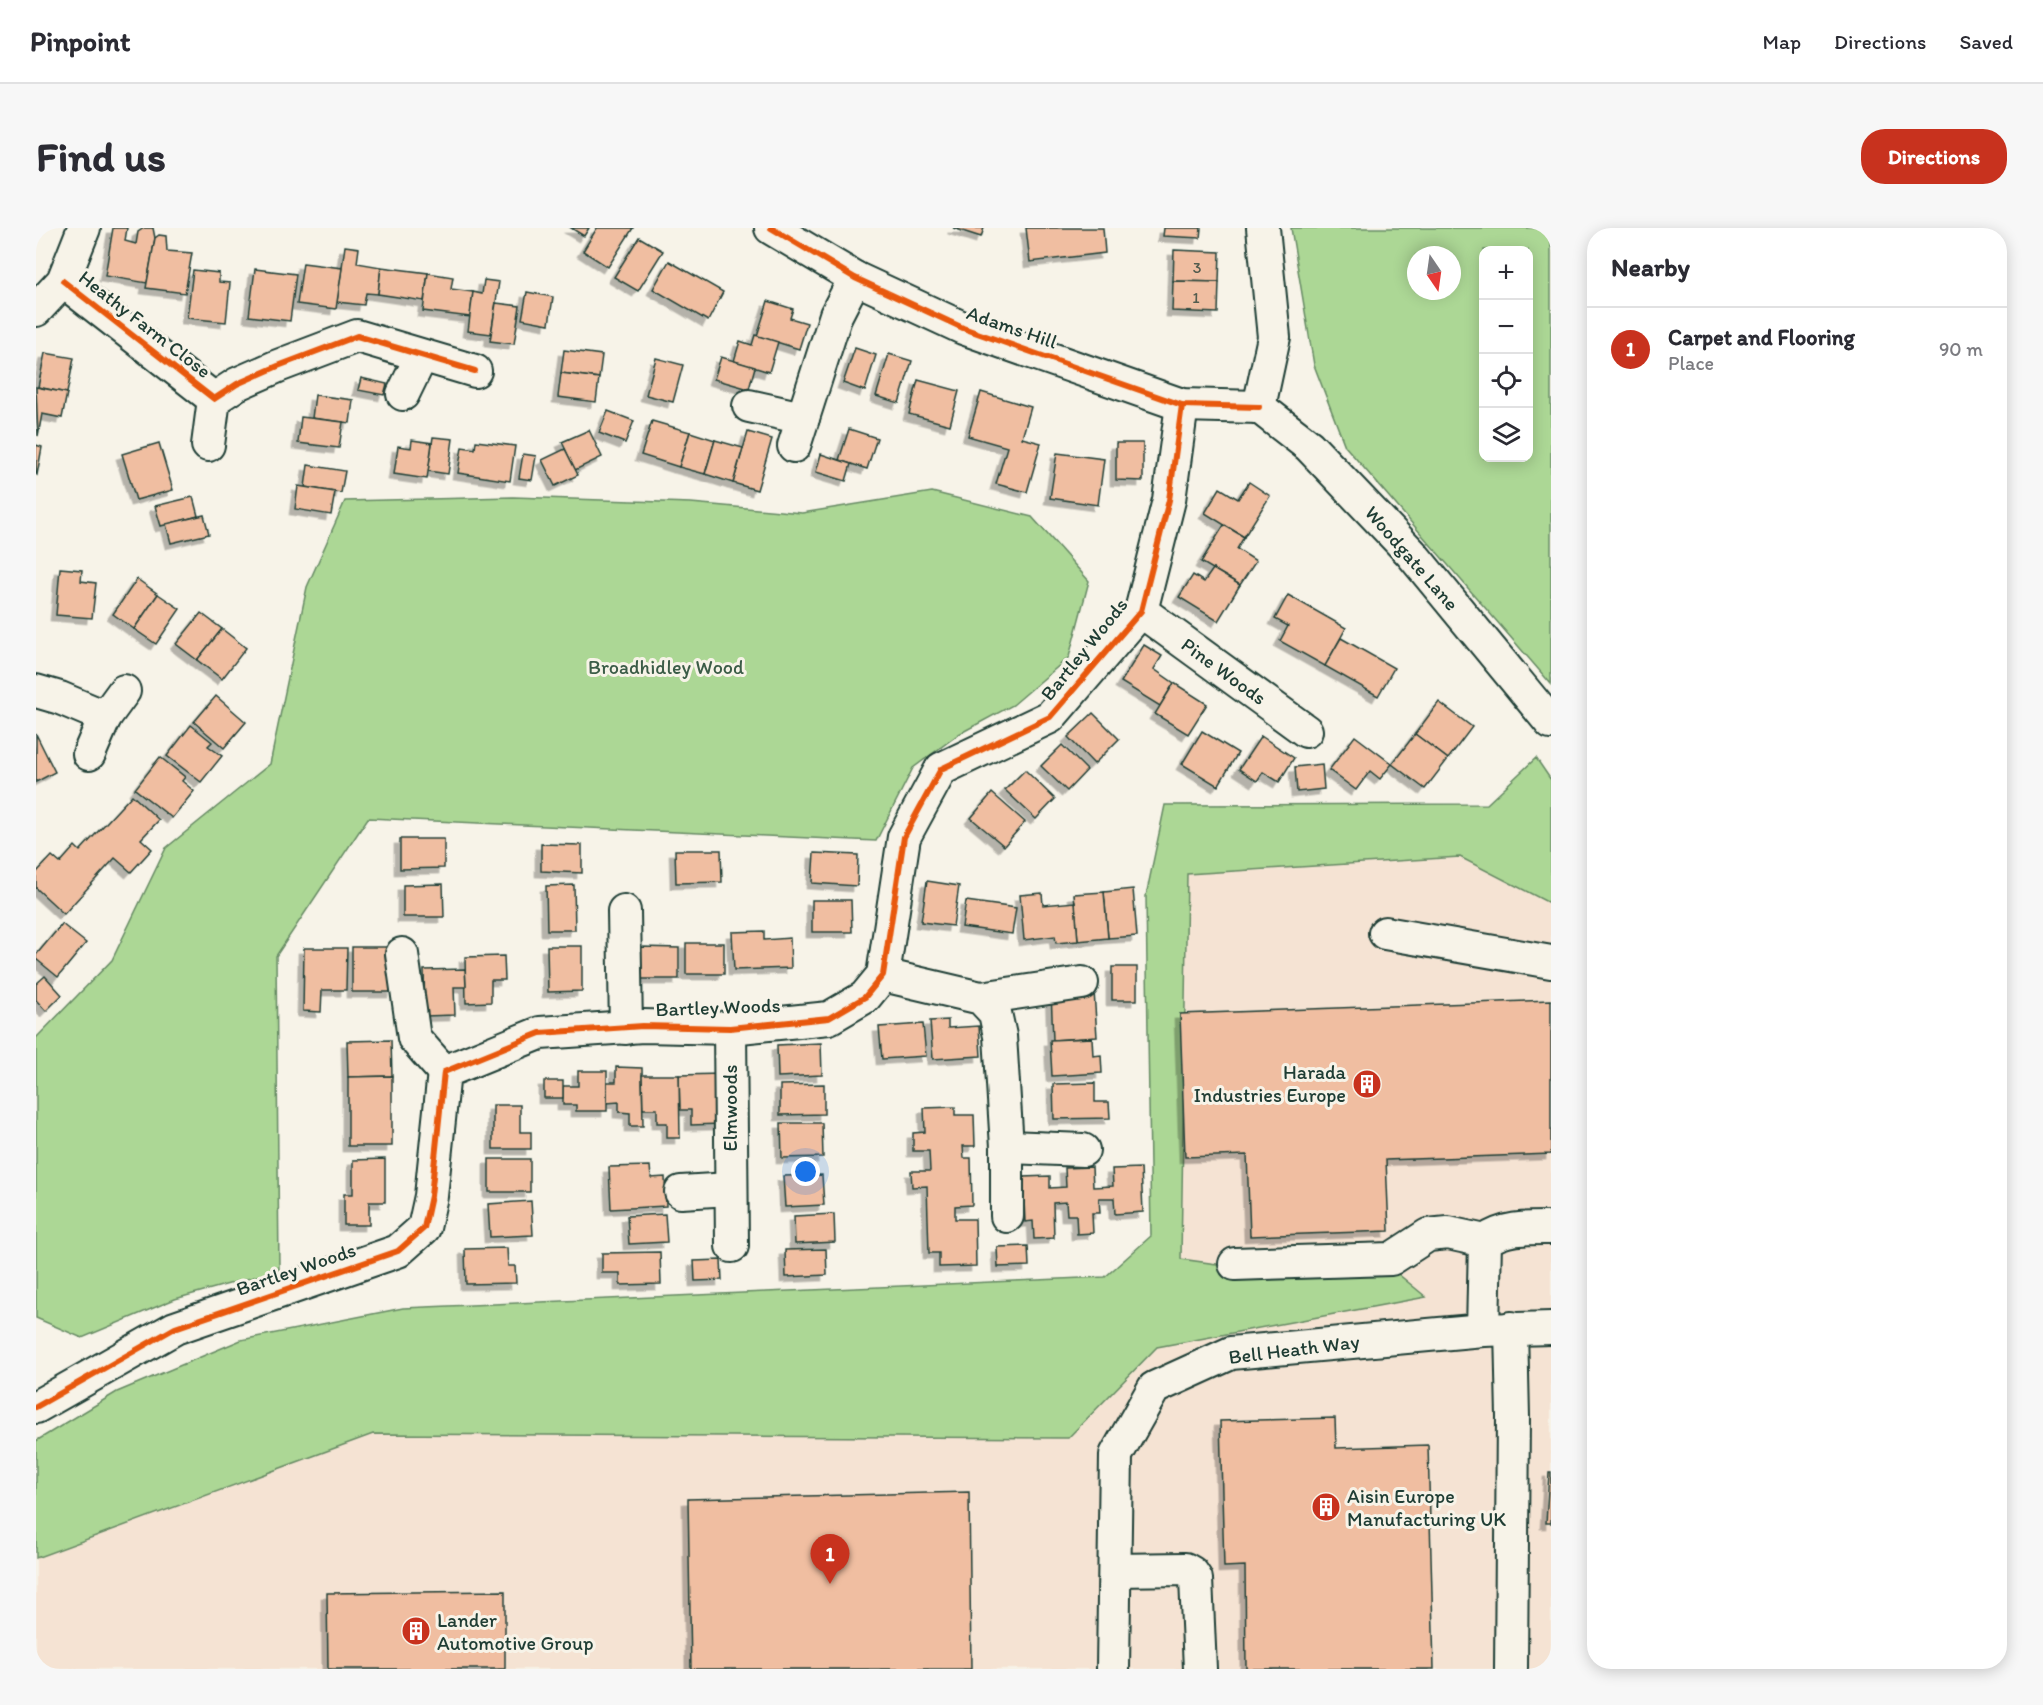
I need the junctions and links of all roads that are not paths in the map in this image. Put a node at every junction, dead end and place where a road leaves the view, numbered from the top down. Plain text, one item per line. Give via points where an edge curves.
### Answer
1 (84, 228) edge
2 (771, 228) edge
3 (1263, 228) edge
4 (855, 278) junction
5 (63, 281) junction
6 (36, 310) edge
7 (422, 357) junction
8 (475, 371) dead end
9 (403, 394) dead end
10 (214, 399) junction
11 (1182, 405) junction
12 (749, 406) dead end
13 (1259, 407) junction
14 (207, 445) dead end
15 (1141, 611) junction
16 (36, 691) edge
17 (124, 691) dead end
18 (105, 717) junction
19 (1551, 723) edge
20 (1306, 732) dead end
21 (89, 754) dead end
22 (624, 911) dead end
23 (1385, 933) dead end
24 (402, 954) dead end
25 (1551, 962) edge
26 (883, 975) junction
27 (1082, 983) dead end
28 (981, 998) junction
29 (626, 1028) junction
30 (730, 1028) junction
31 (444, 1072) junction
32 (1007, 1147) junction
33 (1083, 1150) dead end
34 (730, 1189) junction
35 (681, 1192) dead end
36 (1006, 1216) dead end
37 (1551, 1228) edge
38 (1485, 1241) junction
39 (732, 1246) dead end
40 (1235, 1264) dead end
41 (1551, 1328) edge
42 (1497, 1329) junction
43 (36, 1407) edge
44 (1115, 1570) junction
45 (1113, 1669) edge
46 (1200, 1669) edge
47 (1511, 1669) edge

1 - 5 street
2 - 4 street, Adams Hill
3 - 13 street via 1274,337
4 - 11 street, Adams Hill via 963,328
4 - 12 street via 836,315 799,432
5 - 6 street
5 - 10 street, Heathy Farm Close
7 - 8 street, Heathy Farm Close
7 - 9 street
7 - 10 street, Heathy Farm Close via 357,336 237,384
10 - 14 street, Heathy Farm Close
11 - 13 street, Adams Hill
11 - 15 street, Bartley Woods via 1169,500
13 - 19 street, Woodgate Lane via 1309,446 1411,553
15 - 20 street, Pine Woods
15 - 26 street, Bartley Woods via 1050,717 941,769 904,837
16 - 18 street
17 - 18 street
18 - 21 street
22 - 29 street
23 - 25 street
24 - 31 street via 414,1038
26 - 28 street
26 - 30 street, Bartley Woods via 865,998 829,1018
27 - 28 street
28 - 32 street via 995,1013 1000,1036
29 - 30 street, Bartley Woods
29 - 31 street, Bartley Woods via 540,1033
30 - 34 street, Elmwoods
31 - 43 street, Bartley Woods via 424,1228 398,1251 175,1328
32 - 33 street
32 - 36 street
34 - 35 street
34 - 39 street, Elmwoods
37 - 38 street via 1522,1227
38 - 40 street via 1448,1233 1428,1235 1391,1259
38 - 42 street
41 - 42 street, Bell Heath Way
42 - 44 street, Bell Heath Way via 1231,1353 1155,1388 1116,1455
42 - 47 street via 1514,1404
44 - 45 street, Bell Heath Way
44 - 46 street via 1185,1569 1192,1573 1196,1579

